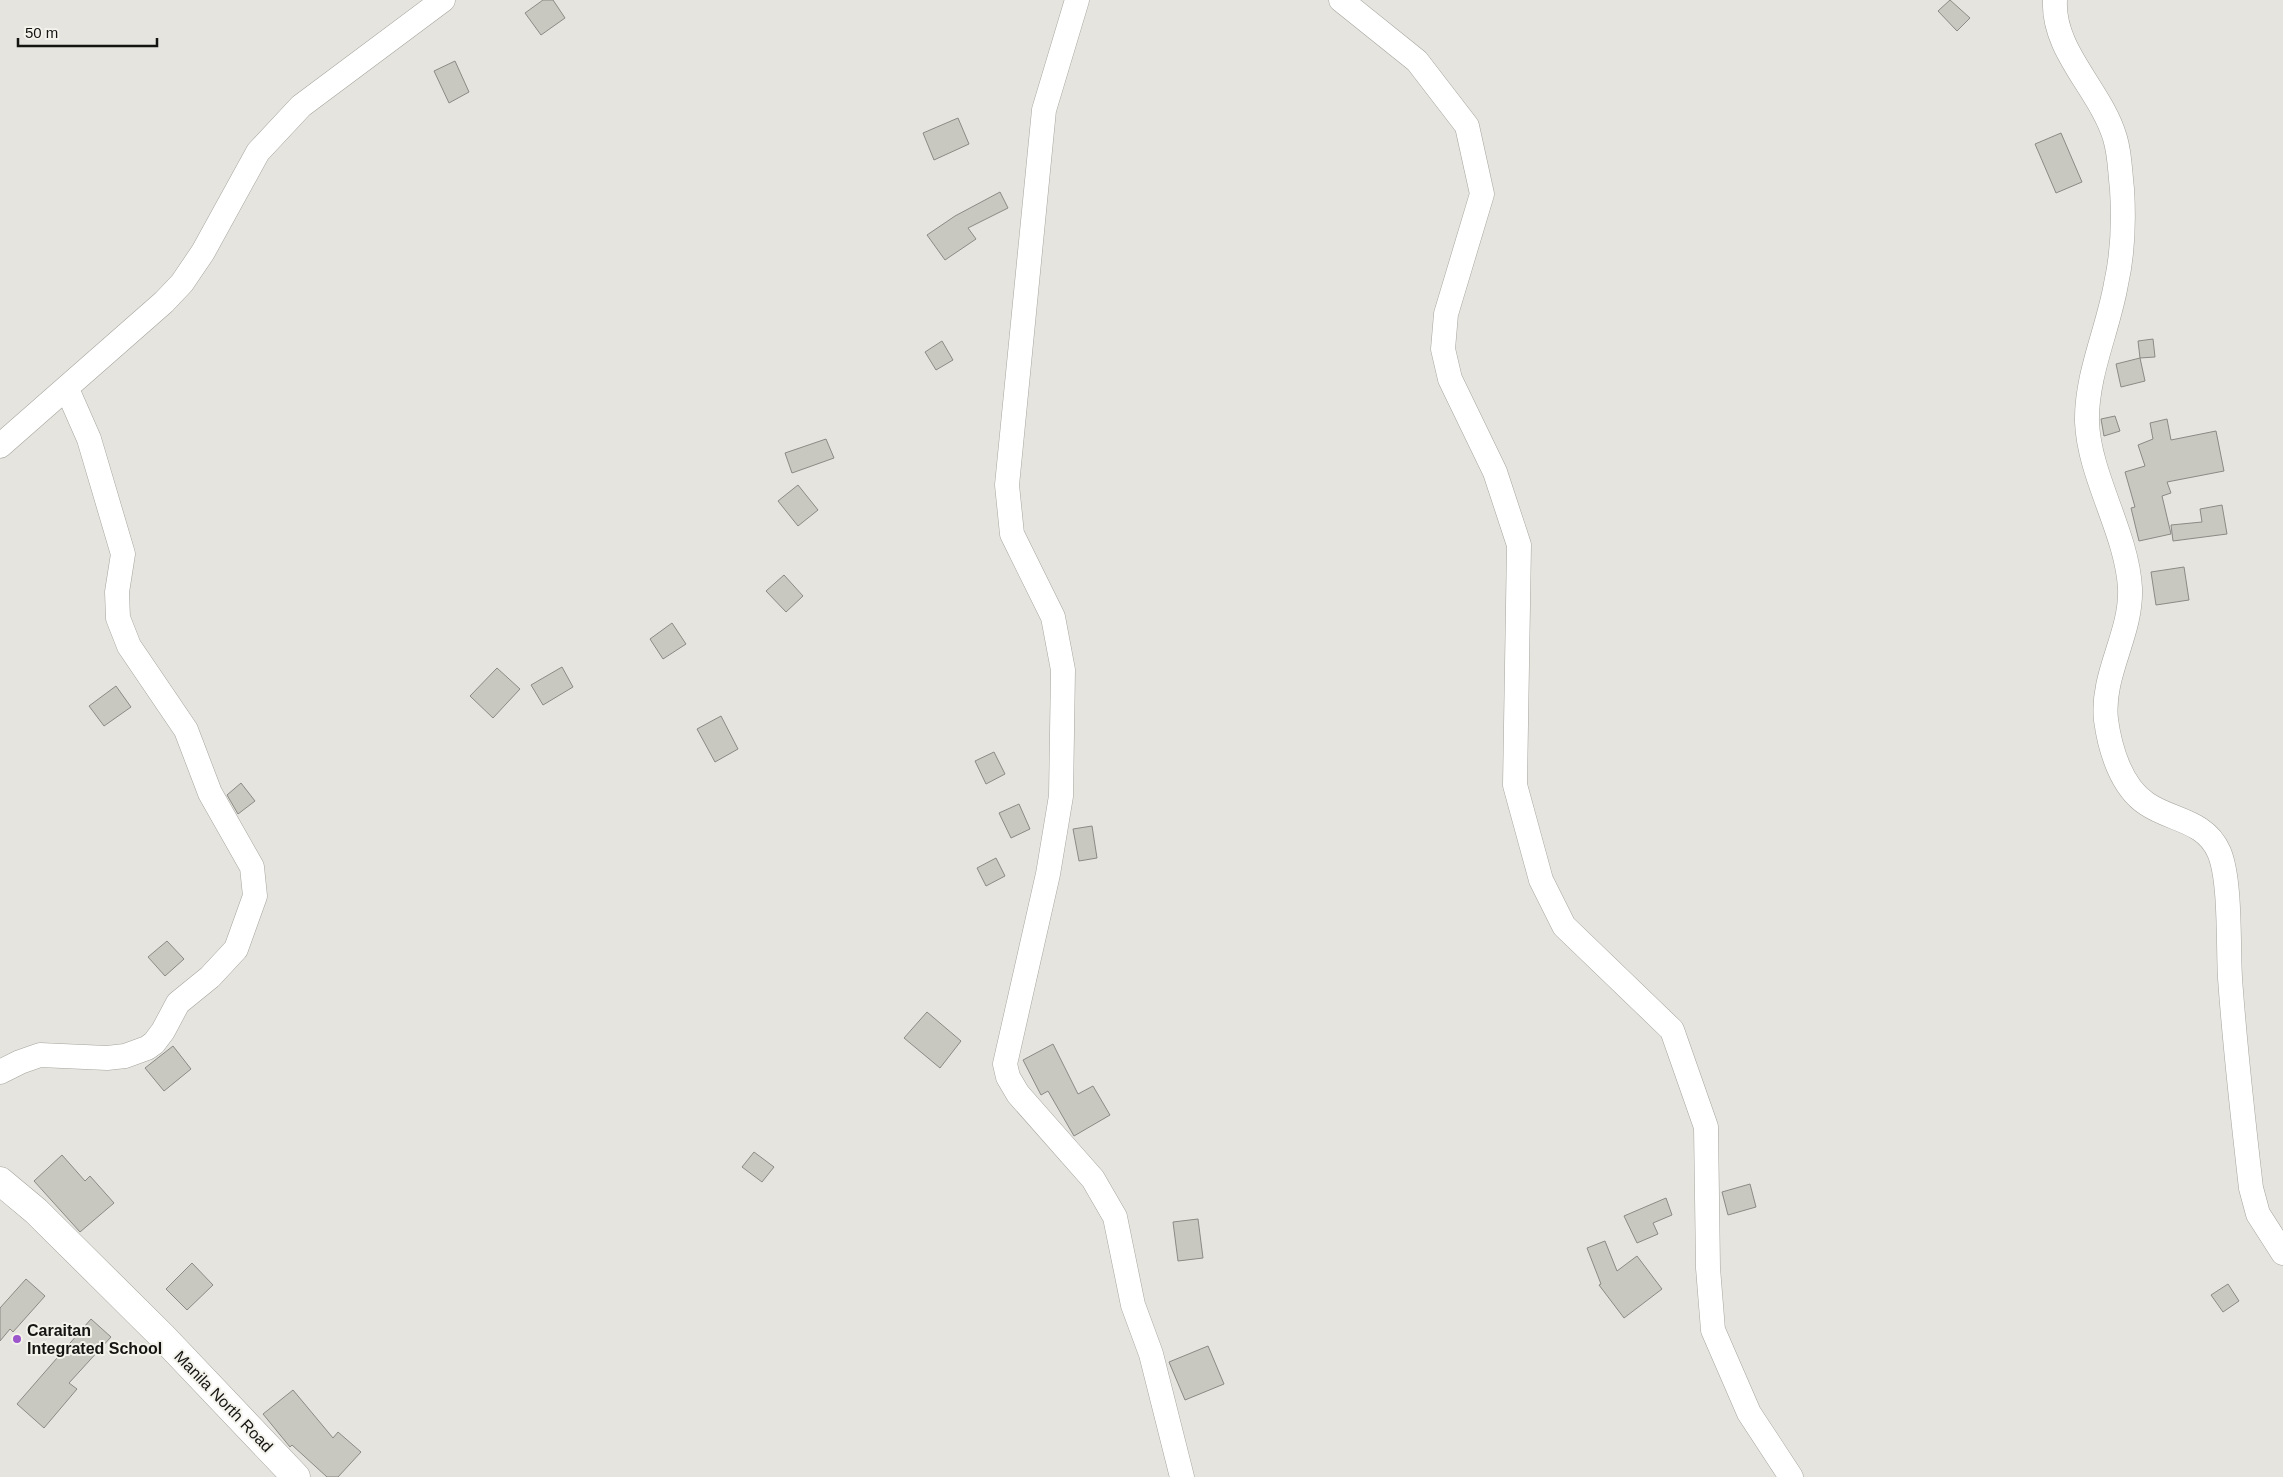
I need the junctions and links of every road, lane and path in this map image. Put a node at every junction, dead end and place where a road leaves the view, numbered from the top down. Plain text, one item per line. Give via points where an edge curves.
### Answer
1 (443, 0) edge
2 (1076, 0) edge
3 (1341, 0) edge
4 (2055, 0) edge
5 (67, 389) junction
6 (0, 446) edge
7 (0, 1072) edge
8 (0, 1181) edge
9 (2283, 1254) edge
10 (296, 1477) edge
11 (1182, 1477) edge
12 (1791, 1477) edge

1 - 5 street via 301,106 258,152 203,252 182,282
2 - 11 street via 1044,110 1007,485 1012,534 1053,617 1063,670 1060,796 1048,874 1005,1064 1018,1094 1094,1179 1114,1217 1133,1305 1151,1354
3 - 12 street via 1417,61 1467,126 1482,194 1446,314 1443,349 1450,379 1495,472 1519,545 1515,785 1541,880 1564,926 1672,1030 1706,1127 1708,1268 1713,1330 1749,1413
4 - 9 street via 2054,17 2065,47 2093,91 2115,137 2122,198 2122,244 2116,286 2090,393 2087,422 2130,588 2128,615 2114,656 2106,697 2106,719 2119,766 2131,790 2147,804 2191,823 2210,836 2225,868 2230,983 2251,1188 2258,1214
5 - 6 street
5 - 7 street via 89,439 123,554 117,592 118,618 129,646 186,730 210,793 252,867 255,896 236,949 178,1004 154,1043 147,1048 107,1058 40,1055
8 - 10 highway, Manila North Road via 36,1211

